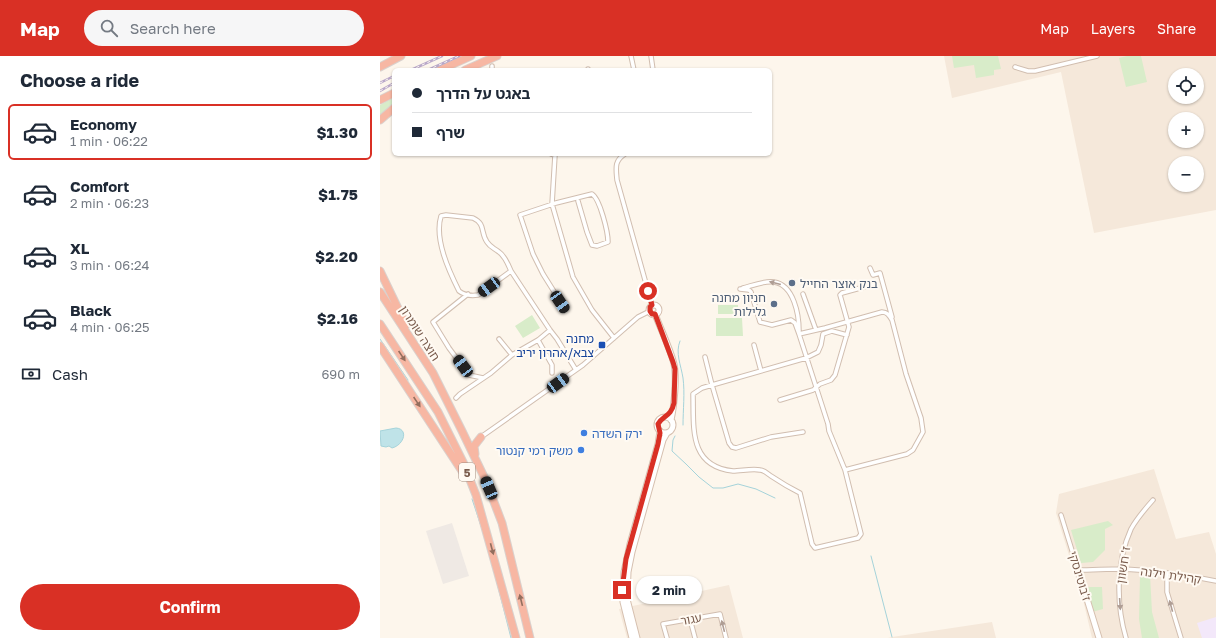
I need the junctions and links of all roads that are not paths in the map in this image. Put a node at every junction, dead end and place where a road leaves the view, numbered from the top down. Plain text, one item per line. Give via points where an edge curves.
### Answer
1 (401, 56) edge
2 (471, 56) edge
3 (497, 56) edge
4 (631, 56) edge
5 (651, 56) edge
6 (1097, 56) edge
7 (1015, 66) dead end
8 (380, 67) edge
9 (444, 68) edge
10 (470, 68) edge
11 (634, 68) edge
12 (653, 68) edge
13 (392, 94) edge
14 (380, 100) edge
15 (392, 110) edge
16 (380, 120) edge
17 (555, 156) edge
18 (623, 156) edge
19 (578, 201) dead end
20 (552, 204) junction
21 (870, 268) dead end
22 (380, 271) edge
23 (511, 271) junction
24 (875, 284) dead end
25 (380, 292) edge
26 (468, 294) junction
27 (803, 294) dead end
28 (652, 305) junction
29 (565, 309) dead end
30 (796, 310) junction
31 (650, 311) junction
32 (655, 314) junction
33 (791, 320) junction
34 (848, 321) junction
35 (380, 324) edge
36 (550, 330) junction
37 (816, 330) junction
38 (799, 334) junction
39 (847, 335) junction
40 (614, 338) junction
41 (896, 338) junction
42 (499, 339) dead end
43 (538, 340) junction
44 (754, 345) dead end
45 (380, 346) edge
46 (512, 354) junction
47 (705, 357) dead end
48 (806, 358) junction
49 (576, 370) junction
50 (761, 371) junction
51 (433, 373) junction
52 (552, 373) dead end
53 (483, 378) junction
54 (712, 385) junction
55 (816, 387) junction
56 (456, 398) dead end
57 (780, 400) dead end
58 (673, 407) junction
59 (664, 418) junction
60 (671, 420) junction
61 (660, 430) junction
62 (462, 431) junction
63 (803, 432) dead end
64 (667, 433) junction
65 (481, 437) junction
66 (478, 464) junction
67 (845, 470) junction
68 (1153, 500) dead end
69 (1061, 515) dead end
70 (486, 525) junction
71 (1121, 569) junction
72 (1078, 570) junction
73 (1167, 573) junction
74 (1216, 581) edge
75 (690, 619) junction
76 (516, 638) edge
77 (530, 638) edge
78 (632, 638) edge
79 (637, 638) edge
80 (667, 638) edge
81 (695, 638) edge
82 (726, 638) edge
83 (1099, 638) edge
84 (1126, 638) edge
85 (1181, 638) edge

1 - 8 highway
2 - 9 highway
3 - 10 highway
4 - 11 street
5 - 12 street
6 - 7 street via 1035,71
13 - 14 highway
15 - 16 highway
17 - 20 street
18 - 28 street via 616,165 617,180
19 - 20 street via 592,245 598,246 608,242 596,196 592,194
20 - 29 street via 520,215 533,254
20 - 40 street via 573,276 592,310
21 - 41 street via 873,275 880,273
22 - 51 highway via 407,328
23 - 26 street via 478,295
23 - 26 street via 500,253 485,240 483,228 477,220 441,216 440,238 444,256 459,291
23 - 36 street
24 - 34 street via 840,295
25 - 51 highway, חוצה שומרון / 5
26 - 53 street via 433,322 470,375
27 - 37 street
28 - 31 street
28 - 32 street via 659,308
30 - 33 street
30 -> 33 street via 789,291 779,283 769,282 740,289 751,292 761,322 769,325
30 - 38 street
31 - 32 street
31 - 40 street
32 - 58 street via 675,369
33 - 38 street
34 - 37 street
34 - 39 street
34 - 41 street via 887,313 892,320
35 -> 70 highway, 5 via 438,412 463,462
36 - 43 street
36 - 49 street
37 - 38 street
38 - 48 street
39 - 48 street via 832,331 823,334 818,352
39 - 55 street via 835,375 831,380
40 - 49 street
41 - 67 street via 924,432 913,450 907,454
42 - 46 street
43 - 46 street
43 - 52 street via 552,365
44 - 50 street
45 -> 70 highway via 463,473
46 - 53 street
47 - 54 street
48 - 50 street
48 - 55 street
49 - 65 street
50 - 54 street
51 - 62 highway, חוצה שומרון / 5
53 - 56 street
54 - 63 street via 732,447
54 - 67 street via 693,394 694,435 702,456 723,469 761,470 800,494 815,548 858,538 861,534
55 - 57 street
55 - 67 street via 829,431
58 - 59 street
58 - 60 street
59 - 60 street
59 - 61 street via 658,424
60 - 64 street via 672,428
61 - 64 street
61 - 78 street via 624,572 623,602
62 - 65 highway via 471,440
62 - 66 highway, 5
64 - 79 street via 628,572 627,599
65 - 66 highway via 474,446
77 -> 66 highway, 5 via 502,523
68 - 71 street, ז' חשוון via 1132,528
69 - 72 street, ז'בוטינסקי
70 -> 76 highway, 5
71 - 72 street, קהילת וילנה
71 - 73 street, קהילת וילנה
71 -> 84 street, ז' חשוון via 1121,618
72 - 83 street, ז'בוטינסקי
73 - 74 street, קהילת וילנה
85 -> 73 street via 1167,592
75 - 80 street, עגור via 663,624
75 - 81 street
82 -> 75 street, עגור via 720,614

